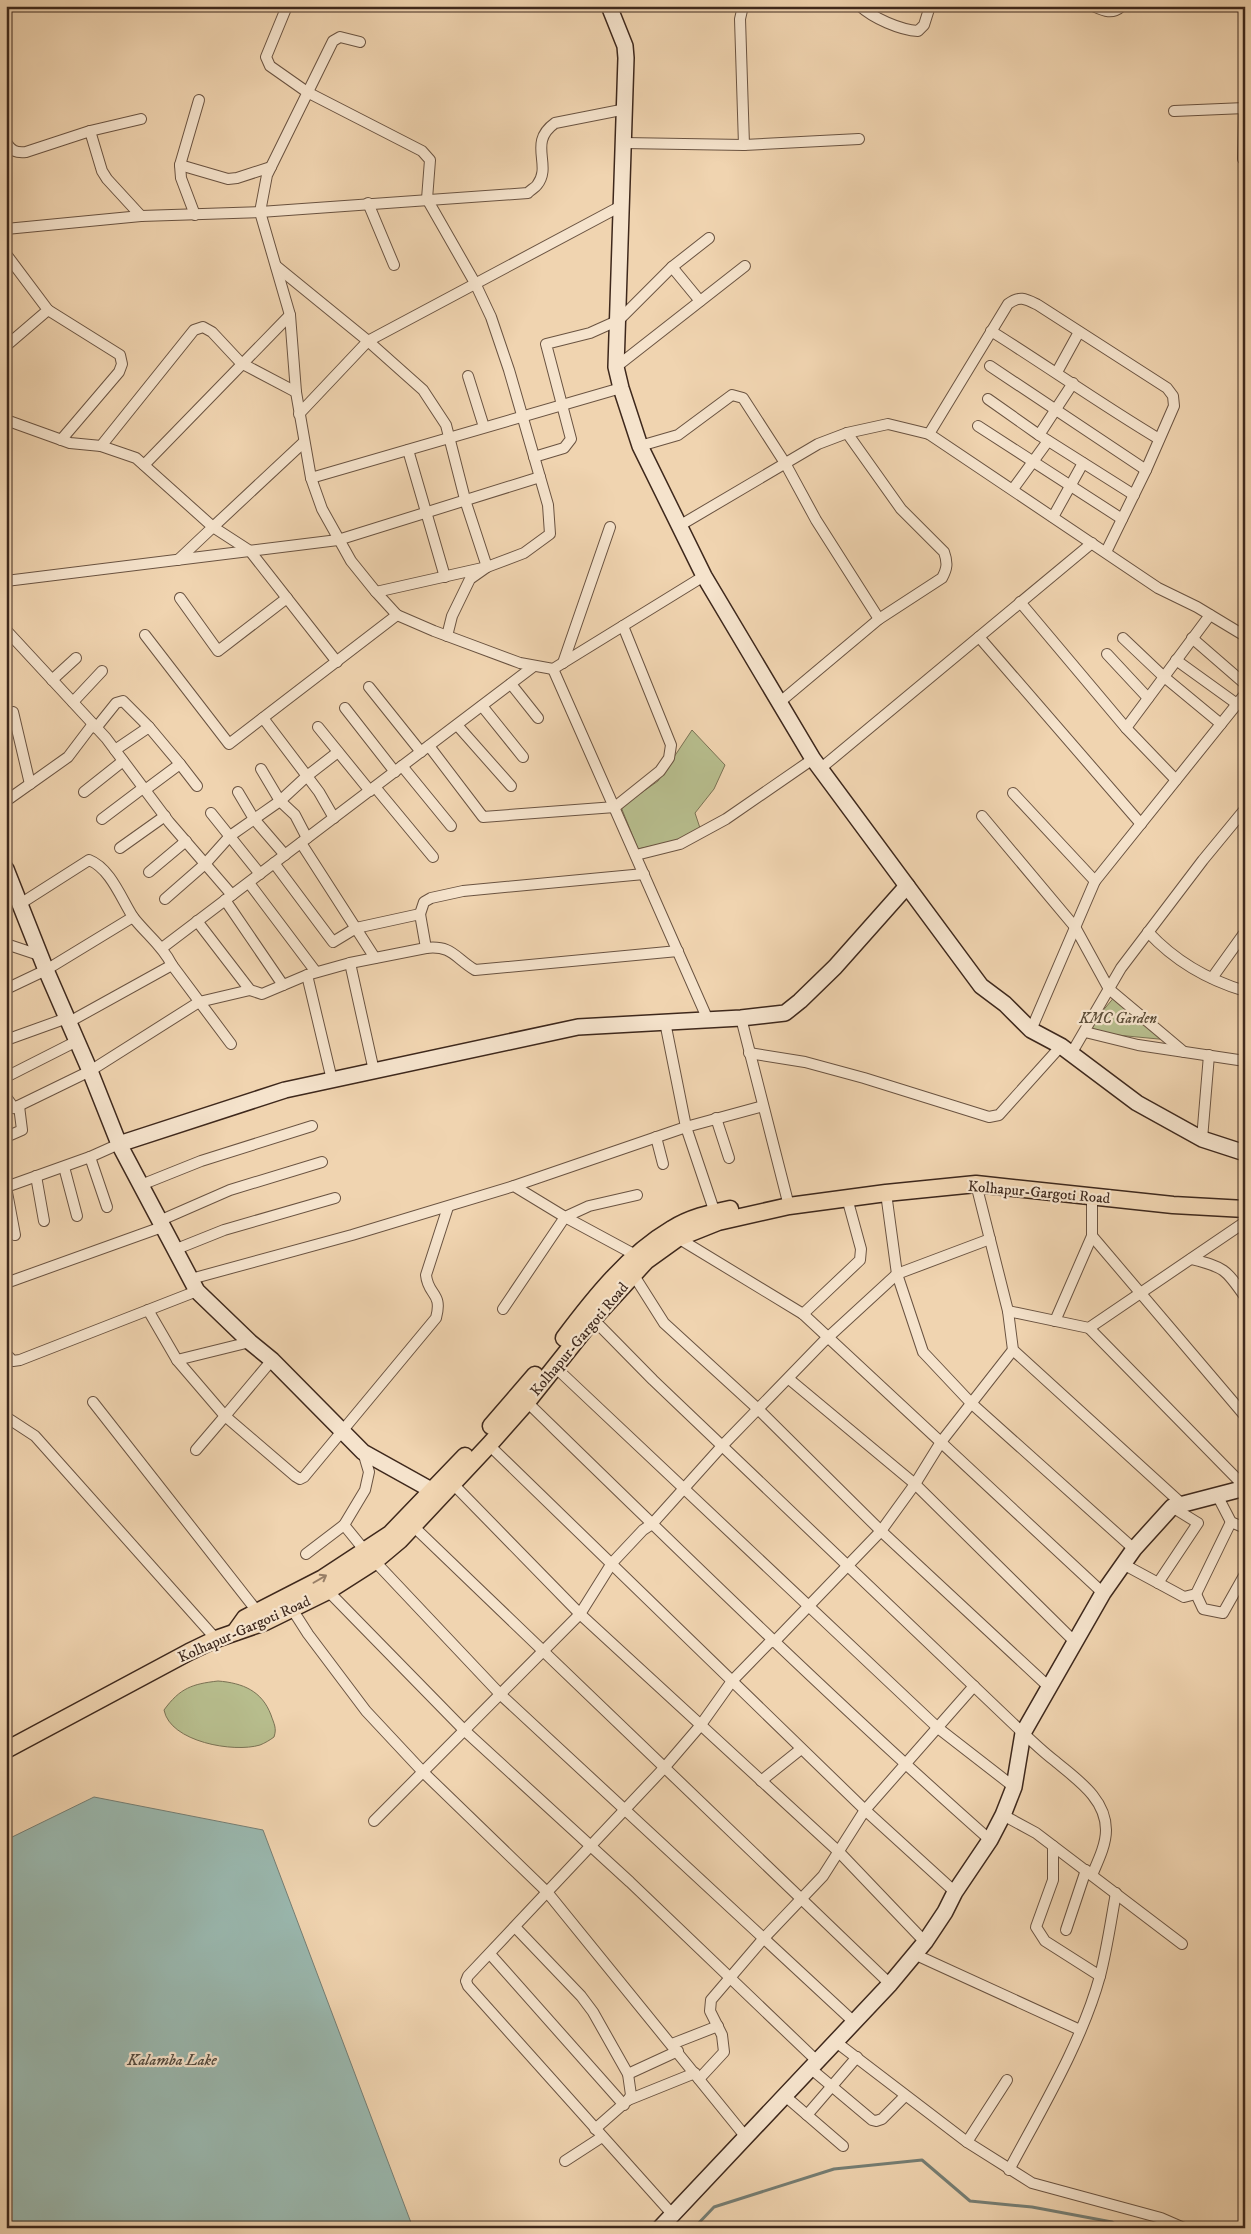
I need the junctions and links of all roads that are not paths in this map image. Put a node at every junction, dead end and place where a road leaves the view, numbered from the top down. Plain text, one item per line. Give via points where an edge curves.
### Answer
1 (287, 6) edge
2 (609, 6) edge
3 (742, 6) edge
4 (860, 6) edge
5 (930, 6) edge
6 (1093, 6) edge
7 (1122, 6) edge
8 (360, 42) dead end
9 (307, 92) junction
10 (198, 100) dead end
11 (1244, 108) edge
12 (626, 109) junction
13 (1174, 111) dead end
14 (141, 120) dead end
15 (90, 131) junction
16 (859, 140) dead end
17 (6, 142) edge
18 (624, 143) junction
19 (744, 145) junction
20 (1243, 159) dead end
21 (180, 165) junction
22 (271, 167) junction
23 (427, 199) junction
24 (368, 203) junction
25 (621, 206) junction
26 (260, 212) junction
27 (195, 215) junction
28 (141, 216) junction
29 (6, 229) edge
30 (709, 238) dead end
31 (6, 254) edge
32 (394, 265) dead end
33 (276, 266) junction
34 (745, 266) dead end
35 (672, 267) junction
36 (475, 283) junction
37 (700, 300) junction
38 (48, 310) junction
39 (290, 315) junction
40 (619, 320) junction
41 (991, 331) junction
42 (1079, 332) junction
43 (368, 341) junction
44 (6, 346) edge
45 (241, 363) junction
46 (990, 366) dead end
47 (616, 367) junction
48 (1057, 372) junction
49 (468, 376) dead end
50 (1073, 384) junction
51 (621, 388) junction
52 (296, 392) junction
53 (988, 399) dead end
54 (561, 405) junction
55 (1055, 410) junction
56 (299, 414) junction
57 (522, 416) junction
58 (6, 420) edge
59 (978, 426) dead end
60 (484, 427) junction
61 (847, 433) junction
62 (929, 434) junction
63 (1039, 435) junction
64 (449, 438) junction
65 (1159, 439) junction
66 (61, 440) junction
67 (1048, 441) junction
68 (304, 442) junction
69 (101, 446) junction
70 (640, 446) junction
71 (408, 450) junction
72 (534, 457) junction
73 (785, 462) junction
74 (1033, 462) junction
75 (1083, 463) junction
76 (144, 465) junction
77 (1146, 470) junction
78 (540, 477) junction
79 (311, 478) junction
80 (1070, 486) junction
81 (1013, 489) junction
82 (1134, 495) junction
83 (466, 500) junction
84 (426, 513) junction
85 (1053, 517) junction
86 (1122, 519) junction
87 (679, 526) junction
88 (213, 527) junction
89 (610, 527) dead end
90 (338, 540) junction
91 (1092, 543) junction
92 (250, 551) junction
93 (1106, 552) junction
94 (178, 560) junction
95 (487, 567) junction
96 (704, 576) junction
97 (445, 577) junction
98 (6, 582) edge
99 (376, 592) junction
100 (180, 598) dead end
101 (287, 598) junction
102 (1020, 602) junction
103 (397, 615) junction
104 (1210, 615) junction
105 (879, 619) junction
106 (623, 626) junction
107 (6, 630) edge
108 (145, 635) dead end
109 (448, 636) junction
110 (1245, 636) edge
111 (978, 637) junction
112 (1123, 638) dead end
113 (1192, 638) junction
114 (1107, 654) dead end
115 (76, 658) dead end
116 (1176, 660) junction
117 (337, 662) junction
118 (563, 663) junction
119 (534, 666) junction
120 (553, 669) junction
121 (102, 671) dead end
122 (1163, 676) junction
123 (52, 680) junction
124 (511, 684) junction
125 (1245, 684) edge
126 (369, 687) dead end
127 (1245, 694) edge
128 (1148, 698) junction
129 (73, 702) junction
130 (780, 702) junction
131 (1237, 704) junction
132 (482, 706) junction
133 (345, 708) dead end
134 (13, 712) dead end
135 (263, 718) junction
136 (538, 718) dead end
137 (1221, 724) junction
138 (457, 725) junction
139 (95, 726) junction
140 (318, 726) dead end
141 (149, 727) junction
142 (1126, 728) junction
143 (425, 749) junction
144 (115, 750) junction
145 (338, 752) junction
146 (523, 757) dead end
147 (124, 762) junction
148 (180, 764) junction
149 (816, 764) junction
150 (398, 769) junction
151 (261, 770) dead end
152 (307, 776) junction
153 (1176, 780) junction
154 (30, 784) junction
155 (197, 786) dead end
156 (511, 786) dead end
157 (144, 789) junction
158 (372, 789) junction
159 (84, 792) dead end
160 (238, 792) dead end
161 (1013, 793) dead end
162 (6, 801) edge
163 (280, 801) junction
164 (615, 807) junction
165 (1245, 809) edge
166 (212, 813) dead end
167 (165, 816) junction
168 (982, 816) dead end
169 (102, 818) dead end
170 (334, 818) junction
171 (254, 819) junction
172 (1141, 824) junction
173 (451, 826) dead end
174 (230, 836) junction
175 (186, 841) junction
176 (304, 841) junction
177 (120, 848) dead end
178 (285, 855) junction
179 (636, 855) junction
180 (432, 856) dead end
181 (274, 863) junction
182 (205, 864) junction
183 (6, 869) edge
184 (149, 872) dead end
185 (260, 874) junction
186 (644, 874) junction
187 (1095, 881) junction
188 (248, 883) junction
189 (907, 886) junction
190 (165, 898) dead end
191 (228, 898) junction
192 (20, 904) junction
193 (420, 914) junction
194 (133, 917) junction
195 (197, 921) junction
196 (1075, 927) junction
197 (356, 928) junction
198 (1148, 932) junction
199 (1245, 932) edge
200 (6, 944) edge
201 (162, 948) junction
202 (426, 948) junction
203 (678, 951) junction
204 (39, 955) junction
205 (375, 958) junction
206 (350, 963) junction
207 (172, 965) junction
208 (46, 970) junction
209 (312, 974) junction
210 (1212, 978) junction
211 (283, 985) junction
212 (6, 989) edge
213 (1109, 989) junction
214 (250, 990) junction
215 (1245, 991) edge
216 (199, 1002) junction
217 (741, 1018) junction
218 (68, 1020) junction
219 (708, 1020) junction
220 (666, 1022) junction
221 (1031, 1030) junction
222 (1085, 1032) junction
223 (6, 1040) edge
224 (77, 1041) junction
225 (231, 1044) dead end
226 (1066, 1050) junction
227 (1184, 1052) junction
228 (749, 1054) junction
229 (1209, 1056) junction
230 (1245, 1061) edge
231 (90, 1071) junction
232 (374, 1071) junction
233 (6, 1077) edge
234 (332, 1080) junction
235 (6, 1097) edge
236 (19, 1106) junction
237 (763, 1106) junction
238 (716, 1118) junction
239 (312, 1126) dead end
240 (686, 1127) junction
241 (6, 1137) edge
242 (656, 1137) junction
243 (1202, 1139) junction
244 (119, 1144) junction
245 (1245, 1153) edge
246 (90, 1157) junction
247 (729, 1158) dead end
248 (322, 1162) dead end
249 (664, 1164) dead end
250 (64, 1167) junction
251 (36, 1176) junction
252 (976, 1184) junction
253 (141, 1186) junction
254 (514, 1186) junction
255 (6, 1187) edge
256 (886, 1192) junction
257 (637, 1195) dead end
258 (1092, 1196) junction
259 (335, 1198) dead end
260 (847, 1198) junction
261 (788, 1202) junction
262 (1245, 1202) edge
263 (107, 1207) dead end
264 (448, 1207) junction
265 (1245, 1209) edge
266 (77, 1216) dead end
267 (565, 1217) junction
268 (716, 1217) junction
269 (44, 1221) dead end
270 (1245, 1222) edge
271 (161, 1224) junction
272 (16, 1235) dead end
273 (1092, 1236) junction
274 (678, 1238) junction
275 (990, 1239) junction
276 (174, 1250) junction
277 (641, 1258) junction
278 (1191, 1259) junction
279 (633, 1274) junction
280 (897, 1274) junction
281 (6, 1283) edge
282 (194, 1285) junction
283 (1140, 1292) junction
284 (1245, 1297) edge
285 (502, 1308) dead end
286 (148, 1310) junction
287 (1008, 1311) junction
288 (804, 1314) junction
289 (592, 1320) junction
290 (1055, 1321) junction
291 (1089, 1328) junction
292 (828, 1337) junction
293 (250, 1342) junction
294 (1013, 1350) junction
295 (6, 1354) edge
296 (177, 1360) junction
297 (272, 1360) junction
298 (555, 1367) junction
299 (789, 1378) junction
300 (93, 1402) dead end
301 (527, 1402) junction
302 (971, 1403) junction
303 (758, 1409) junction
304 (225, 1416) junction
305 (1245, 1416) edge
306 (7, 1419) edge
307 (343, 1432) junction
308 (941, 1442) junction
309 (489, 1445) junction
310 (722, 1446) junction
311 (196, 1450) dead end
312 (363, 1452) junction
313 (915, 1484) junction
314 (454, 1485) junction
315 (1245, 1487) edge
316 (685, 1488) junction
317 (433, 1491) junction
318 (1217, 1495) junction
319 (1177, 1506) junction
320 (1231, 1522) junction
321 (652, 1524) junction
322 (344, 1525) junction
323 (413, 1526) junction
324 (1245, 1528) edge
325 (881, 1531) junction
326 (1134, 1549) junction
327 (306, 1554) dead end
328 (371, 1556) junction
329 (612, 1562) junction
330 (1123, 1564) junction
331 (847, 1566) junction
332 (1245, 1574) edge
333 (1158, 1583) junction
334 (328, 1591) junction
335 (1104, 1593) junction
336 (1196, 1594) junction
337 (808, 1606) junction
338 (292, 1609) junction
339 (580, 1614) junction
340 (261, 1617) junction
341 (216, 1638) junction
342 (775, 1641) junction
343 (1076, 1643) junction
344 (542, 1651) junction
345 (732, 1681) junction
346 (974, 1686) junction
347 (1050, 1688) junction
348 (500, 1694) junction
349 (700, 1726) junction
350 (938, 1728) junction
351 (464, 1730) junction
352 (1023, 1733) junction
353 (801, 1748) junction
354 (6, 1750) edge
355 (905, 1764) junction
356 (664, 1768) junction
357 (423, 1772) junction
358 (761, 1781) junction
359 (1014, 1787) junction
360 (625, 1810) junction
361 (865, 1810) junction
362 (1003, 1815) junction
363 (374, 1820) dead end
364 (990, 1840) junction
365 (1053, 1846) junction
366 (591, 1848) junction
367 (840, 1852) junction
368 (1089, 1872) junction
369 (547, 1892) junction
370 (955, 1892) junction
371 (1116, 1893) junction
372 (802, 1899) junction
373 (515, 1927) junction
374 (1066, 1930) dead end
375 (764, 1938) junction
376 (925, 1942) junction
377 (1182, 1944) dead end
378 (490, 1954) junction
379 (914, 1954) junction
380 (1100, 1976) junction
381 (730, 1977) junction
382 (890, 1984) junction
383 (854, 2022) junction
384 (718, 2026) junction
385 (1080, 2030) junction
386 (836, 2042) junction
387 (675, 2047) junction
388 (857, 2058) junction
389 (813, 2065) junction
390 (628, 2074) junction
391 (697, 2076) junction
392 (1007, 2080) dead end
393 (832, 2086) junction
394 (785, 2096) junction
395 (905, 2096) junction
396 (626, 2103) junction
397 (807, 2116) junction
398 (598, 2133) junction
399 (744, 2136) junction
400 (967, 2142) junction
401 (842, 2146) dead end
402 (565, 2161) dead end
403 (1009, 2170) junction
404 (673, 2215) junction
405 (660, 2228) edge
406 (1184, 2228) edge

1 - 9 street via 266,57 270,66
2 - 12 street via 625,46
3 - 19 street
4 - 5 street via 866,12 908,30 918,30 924,25
6 - 7 street via 1116,12
8 - 9 street via 340,37 332,41
9 - 22 street
9 - 23 street via 422,151 430,160
10 - 21 street
11 - 13 street
11 - 20 street
12 - 18 street
12 - 23 street via 555,123 546,130 542,136 542,175 538,185 528,192
14 - 15 street
15 - 17 street via 26,152 11,150
15 - 28 street via 107,180
16 - 19 street
18 - 19 street
18 - 25 street
21 - 22 street via 228,179
21 - 27 street via 181,178
22 - 26 street via 263,186
23 - 24 street
23 - 36 street
24 - 26 street
24 - 32 street
25 - 36 street
25 - 40 street
26 - 27 street
26 - 33 street
27 - 28 street
28 - 29 street
30 - 35 street
31 - 38 street
33 - 39 street
33 - 43 street
34 - 37 street
35 - 37 street
35 - 40 street
36 - 43 street
36 - 57 street via 490,317
37 - 47 street
38 - 44 street
38 - 66 street via 120,355 122,364 119,372
39 - 45 street
39 - 52 street
40 - 47 street
40 - 54 street via 590,333 546,344
41 - 42 street via 1008,304 1024,298
41 - 48 street
41 - 62 street
42 - 48 street
42 - 65 street via 1167,388 1173,396 1174,406
43 - 56 street
43 - 64 street via 423,390 446,424
45 - 52 street
45 - 69 street via 212,332 203,327 194,330
45 - 76 street
46 - 55 street
47 - 51 street
48 - 50 street
49 - 60 street
50 - 55 street
50 - 65 street
51 - 54 street
51 - 70 street
52 - 56 street
53 - 63 street
54 - 57 street
54 - 72 street via 571,439 564,448
55 - 63 street
55 - 77 street
56 - 68 street
57 - 60 street
57 - 72 street
58 - 66 street
59 - 74 street
60 - 64 street
61 - 62 street via 888,424
61 - 73 street
61 - 105 street via 901,509 944,552 947,560 942,578
62 - 81 street
63 - 67 street
64 - 71 street
64 - 83 street
65 - 77 street
66 - 69 street
67 - 74 street
67 - 75 street
68 - 79 street
68 - 88 street
69 - 76 street via 136,458
70 - 73 street via 678,434 732,396 743,398
70 - 87 street
71 - 79 street
71 - 84 street
72 - 78 street
73 - 87 street
73 - 105 street via 816,520
74 - 80 street
74 - 81 street
75 - 80 street
75 - 82 street
76 - 88 street
77 - 82 street
78 - 83 street
78 - 95 street via 548,505 550,534 524,554
79 - 90 street
80 - 85 street
80 - 86 street
81 - 85 street
82 - 86 street
83 - 84 street
83 - 95 street
84 - 90 street
84 - 97 street
85 - 91 street
86 - 93 street
87 - 96 street
88 - 92 street
88 - 94 street
89 - 118 street
90 - 92 street
90 - 99 street
91 - 93 street
91 - 102 street
92 - 94 street
92 - 101 street
93 - 104 street via 1158,588
94 - 98 street
95 - 97 street
95 - 109 street via 470,579 452,616
96 - 106 street
96 - 130 street
97 - 99 street
99 - 103 street
100 - 101 street via 218,651
101 - 117 street
102 - 111 street
102 - 142 street
103 - 109 street
103 - 117 street
104 - 110 street
104 - 113 street
105 - 130 street
106 - 118 street
106 - 164 street via 671,745 669,758 660,771
107 - 123 street
108 - 135 street via 229,744
109 - 119 street
111 - 149 street
111 - 172 street
112 - 122 street
113 - 116 street
113 - 125 street
114 - 128 street
115 - 123 street
116 - 122 street
116 - 131 street
117 - 135 street
118 - 120 street
119 - 120 street
119 - 124 street
120 - 164 street
121 - 129 street
122 - 128 street
122 - 137 street
123 - 129 street
124 - 132 street
124 - 136 street
126 - 143 street
127 - 131 street
128 - 142 street
129 - 139 street
130 - 149 street
131 - 137 street
132 - 138 street
132 - 146 street
133 - 150 street
134 - 154 street
135 - 152 street
137 - 153 street
138 - 143 street
138 - 156 street
139 - 141 street via 116,702 123,701
139 - 144 street
139 - 154 street via 68,757
140 - 145 street
141 - 144 street
141 - 148 street
142 - 153 street
143 - 150 street
143 - 164 street via 483,817
144 - 147 street
145 - 152 street
145 - 158 street
147 - 157 street
147 - 159 street
148 - 155 street
148 - 157 street
149 - 179 street via 680,844
149 - 189 street
150 - 158 street
150 - 173 street
151 - 163 street
152 - 163 street
152 - 170 street
153 - 172 street
154 - 162 street
157 - 167 street
157 - 169 street
158 - 170 street
158 - 180 street
160 - 171 street
161 - 187 street
163 - 171 street
163 - 176 street via 295,815
164 - 179 street
165 - 198 street
166 - 174 street
167 - 175 street
167 - 177 street
168 - 196 street
170 - 176 street
171 - 174 street
171 - 178 street
172 - 187 street
174 - 182 street
174 - 185 street
175 - 182 street
175 - 184 street
176 - 178 street
176 - 197 street
178 - 181 street
179 - 186 street
181 - 185 street
181 - 197 street via 333,942
182 - 190 street
182 - 191 street
183 - 192 street
185 - 188 street
186 - 193 street via 463,891 431,898 424,902
186 - 203 street
187 - 196 street
188 - 191 street
188 - 209 street
189 - 217 street via 842,960 785,1013
189 - 221 street via 981,986
191 - 195 street
191 - 211 street
192 - 194 street via 89,860 105,872
192 - 204 street
193 - 197 street
193 - 202 street
194 - 201 street
194 - 208 street
195 - 201 street
195 - 214 street
196 - 213 street
196 - 221 street
197 - 205 street
198 - 210 street via 1161,947
198 - 213 street
199 - 210 street
200 - 204 street
201 - 207 street
202 - 203 street via 440,946 451,950 475,970
202 - 205 street
203 - 219 street
204 - 208 street
205 - 206 street
206 - 209 street
206 - 232 street
207 - 216 street
207 - 218 street
208 - 212 street
208 - 218 street
209 - 211 street
209 - 234 street
210 - 215 street
211 - 214 street via 262,994
213 - 222 street
213 - 227 street
214 - 216 street
216 - 225 street
216 - 231 street
217 - 219 street
217 - 228 street
218 - 223 street
218 - 224 street
219 - 220 street
220 - 232 street via 578,1027
220 - 240 street
221 - 226 street
222 - 226 street
222 - 227 street
224 - 231 street
224 - 233 street
226 - 228 street via 999,1115 989,1117 805,1062
226 - 243 street via 1136,1103
227 - 229 street
228 - 237 street
229 - 230 street
229 - 243 street
231 - 236 street
231 - 244 street
232 - 234 street
234 - 244 street via 285,1090
235 - 236 street via 14,1108
236 - 241 street via 22,1130
237 - 238 street
237 - 261 street
238 - 240 street
238 - 247 street
239 - 253 street via 201,1161
240 - 242 street
240 - 268 street
242 - 249 street
242 - 254 street
243 - 245 street
244 - 246 street
244 - 253 street
246 - 250 street
246 - 263 street
248 - 271 street via 230,1190
250 - 251 street
250 - 266 street
251 - 255 street
251 - 269 street
252 - 256 main road, Kolhapur-Gargoti Road
252 - 258 main road, Kolhapur-Gargoti Road
252 - 275 street
253 - 271 street
254 - 264 street
254 - 267 street
255 - 272 street
256 - 260 main road, Kolhapur-Gargoti Road
256 - 280 street
257 - 267 street via 589,1206
258 - 265 main road, Kolhapur-Gargoti Road
258 - 273 street
259 - 276 street via 224,1230
260 - 261 main road, Kolhapur-Gargoti Road
260 - 288 street via 861,1249 860,1260
261 - 262 main road via 908,1180 966,1175
261 - 268 main road
264 - 282 street
264 - 307 street via 426,1275 438,1298 436,1318
267 - 277 street
267 - 285 street
268 - 274 main road, Kolhapur-Gargoti Road
268 - 277 main road via 673,1227
270 - 278 street
271 - 276 street
271 - 281 street
273 - 283 street
273 - 290 street
274 - 277 main road, Kolhapur-Gargoti Road
274 - 288 street
275 - 280 street
275 - 287 street
276 - 282 street
277 - 279 main road, Kolhapur-Gargoti Road
277 - 317 main road via 581,1316 535,1375
278 - 283 street
278 - 284 street via 1217,1265
279 - 289 main road, Kolhapur-Gargoti Road
279 - 303 street via 664,1323
280 - 292 street
280 - 302 street via 923,1352
282 - 286 street
282 - 293 street
283 - 291 street
283 - 305 street
286 - 295 street via 20,1360 13,1361
286 - 296 street
287 - 290 street
287 - 294 street
288 - 292 street
289 - 298 main road, Kolhapur-Gargoti Road
289 - 310 street
290 - 291 street
291 - 315 street
292 - 299 street
292 - 308 street
293 - 296 street
293 - 297 street
294 - 302 street
294 - 319 street
296 - 304 street
297 - 304 street
297 - 307 street
298 - 301 main road, Kolhapur-Gargoti Road
298 - 316 street
299 - 303 street
299 - 313 street
300 - 340 street
301 - 309 main road, Kolhapur-Gargoti Road
301 - 321 street
302 - 308 street
302 - 326 street
303 - 310 street
303 - 325 street
304 - 307 street via 300,1479
304 - 311 street
306 - 341 street via 35,1436
307 - 312 street
308 - 313 street
308 - 335 street
309 - 314 main road, Kolhapur-Gargoti Road
309 - 329 street
310 - 316 street
310 - 331 street
312 - 317 street
312 - 322 street via 369,1472 365,1490
313 - 325 street
313 - 343 street
314 - 323 main road, Kolhapur-Gargoti Road
314 - 339 street
315 - 318 street
316 - 321 street
316 - 337 street
317 - 328 main road
318 - 319 street
318 - 320 street
319 - 326 street
319 - 333 street via 1198,1523
320 - 324 street
320 - 336 street
321 - 329 street
321 - 342 street
322 - 327 street
322 - 328 street
323 - 328 main road, Kolhapur-Gargoti Road via 400,1540
323 - 344 street
325 - 331 street
325 - 347 street
326 - 330 street
328 - 334 main road, Kolhapur-Gargoti Road
340 -> 328 main road via 288,1598
328 - 348 street
329 - 339 street
329 - 345 street
330 - 333 street
330 - 335 street
331 - 337 street
331 - 346 street
332 - 336 street via 1223,1613 1203,1609
333 - 336 street via 1184,1597
334 - 338 main road, Kolhapur-Gargoti Road
334 - 351 street
335 - 343 street
337 - 342 street
337 - 350 street
338 - 340 main road, Kolhapur-Gargoti Road
338 - 357 street via 366,1711
339 - 344 street
339 - 349 street
340 - 341 main road, Kolhapur-Gargoti Road via 245,1618 236,1632
341 - 354 main road, Kolhapur-Gargoti Road
342 - 345 street via 769,1643
342 - 355 street
343 - 347 street
344 - 348 street
344 - 356 street
345 - 349 street
345 - 353 street
346 - 350 street
346 - 352 street
347 - 352 street
348 - 351 street
348 - 360 street
349 - 356 street
349 - 358 street
350 - 355 street
350 - 359 street
351 - 357 street
351 - 366 street
352 - 359 street
352 - 368 street via 1075,1776 1094,1797 1103,1815 1106,1831
353 - 358 street
353 - 361 street
355 - 361 street
355 - 364 street
356 - 360 street
356 - 372 street
357 - 363 street
357 - 369 street
358 - 367 street
359 - 362 street
360 - 366 street
360 - 375 street
361 - 367 street
361 - 370 street
362 - 364 street
362 - 365 street via 1036,1832
364 - 370 street
365 - 368 street
365 - 380 street via 1053,1880 1036,1927 1045,1941
366 - 369 street
366 - 381 street
367 - 372 street
367 - 376 street
368 - 371 street
368 - 374 street
369 - 373 street
369 - 387 street
370 - 376 street
371 - 377 street
371 - 380 street
372 - 375 street
372 - 382 street
373 - 378 street
373 - 390 street via 581,1996
375 - 381 street
375 - 383 street
376 - 379 street
378 - 396 street
378 - 398 street via 468,1976 468,1986
379 - 382 street
379 - 385 street
380 - 385 street
381 - 384 street via 709,2004
381 - 389 street
382 - 383 street
383 - 386 street
384 - 387 street
384 - 391 street via 724,2052
385 - 403 street
386 - 388 street
386 - 389 street
387 - 390 street
387 - 391 street
388 - 393 street
388 - 395 street
389 - 393 street
389 - 394 street
390 - 396 street via 631,2095
391 - 396 street
391 - 399 street
392 - 400 street
393 - 395 street via 876,2121
393 - 397 street
394 - 397 street
394 - 399 street
395 - 400 street
396 - 398 street
397 - 401 street
398 - 402 street
398 - 404 street
399 - 404 street
400 - 403 street
403 - 406 street via 1032,2183 1161,2218
404 - 405 street

